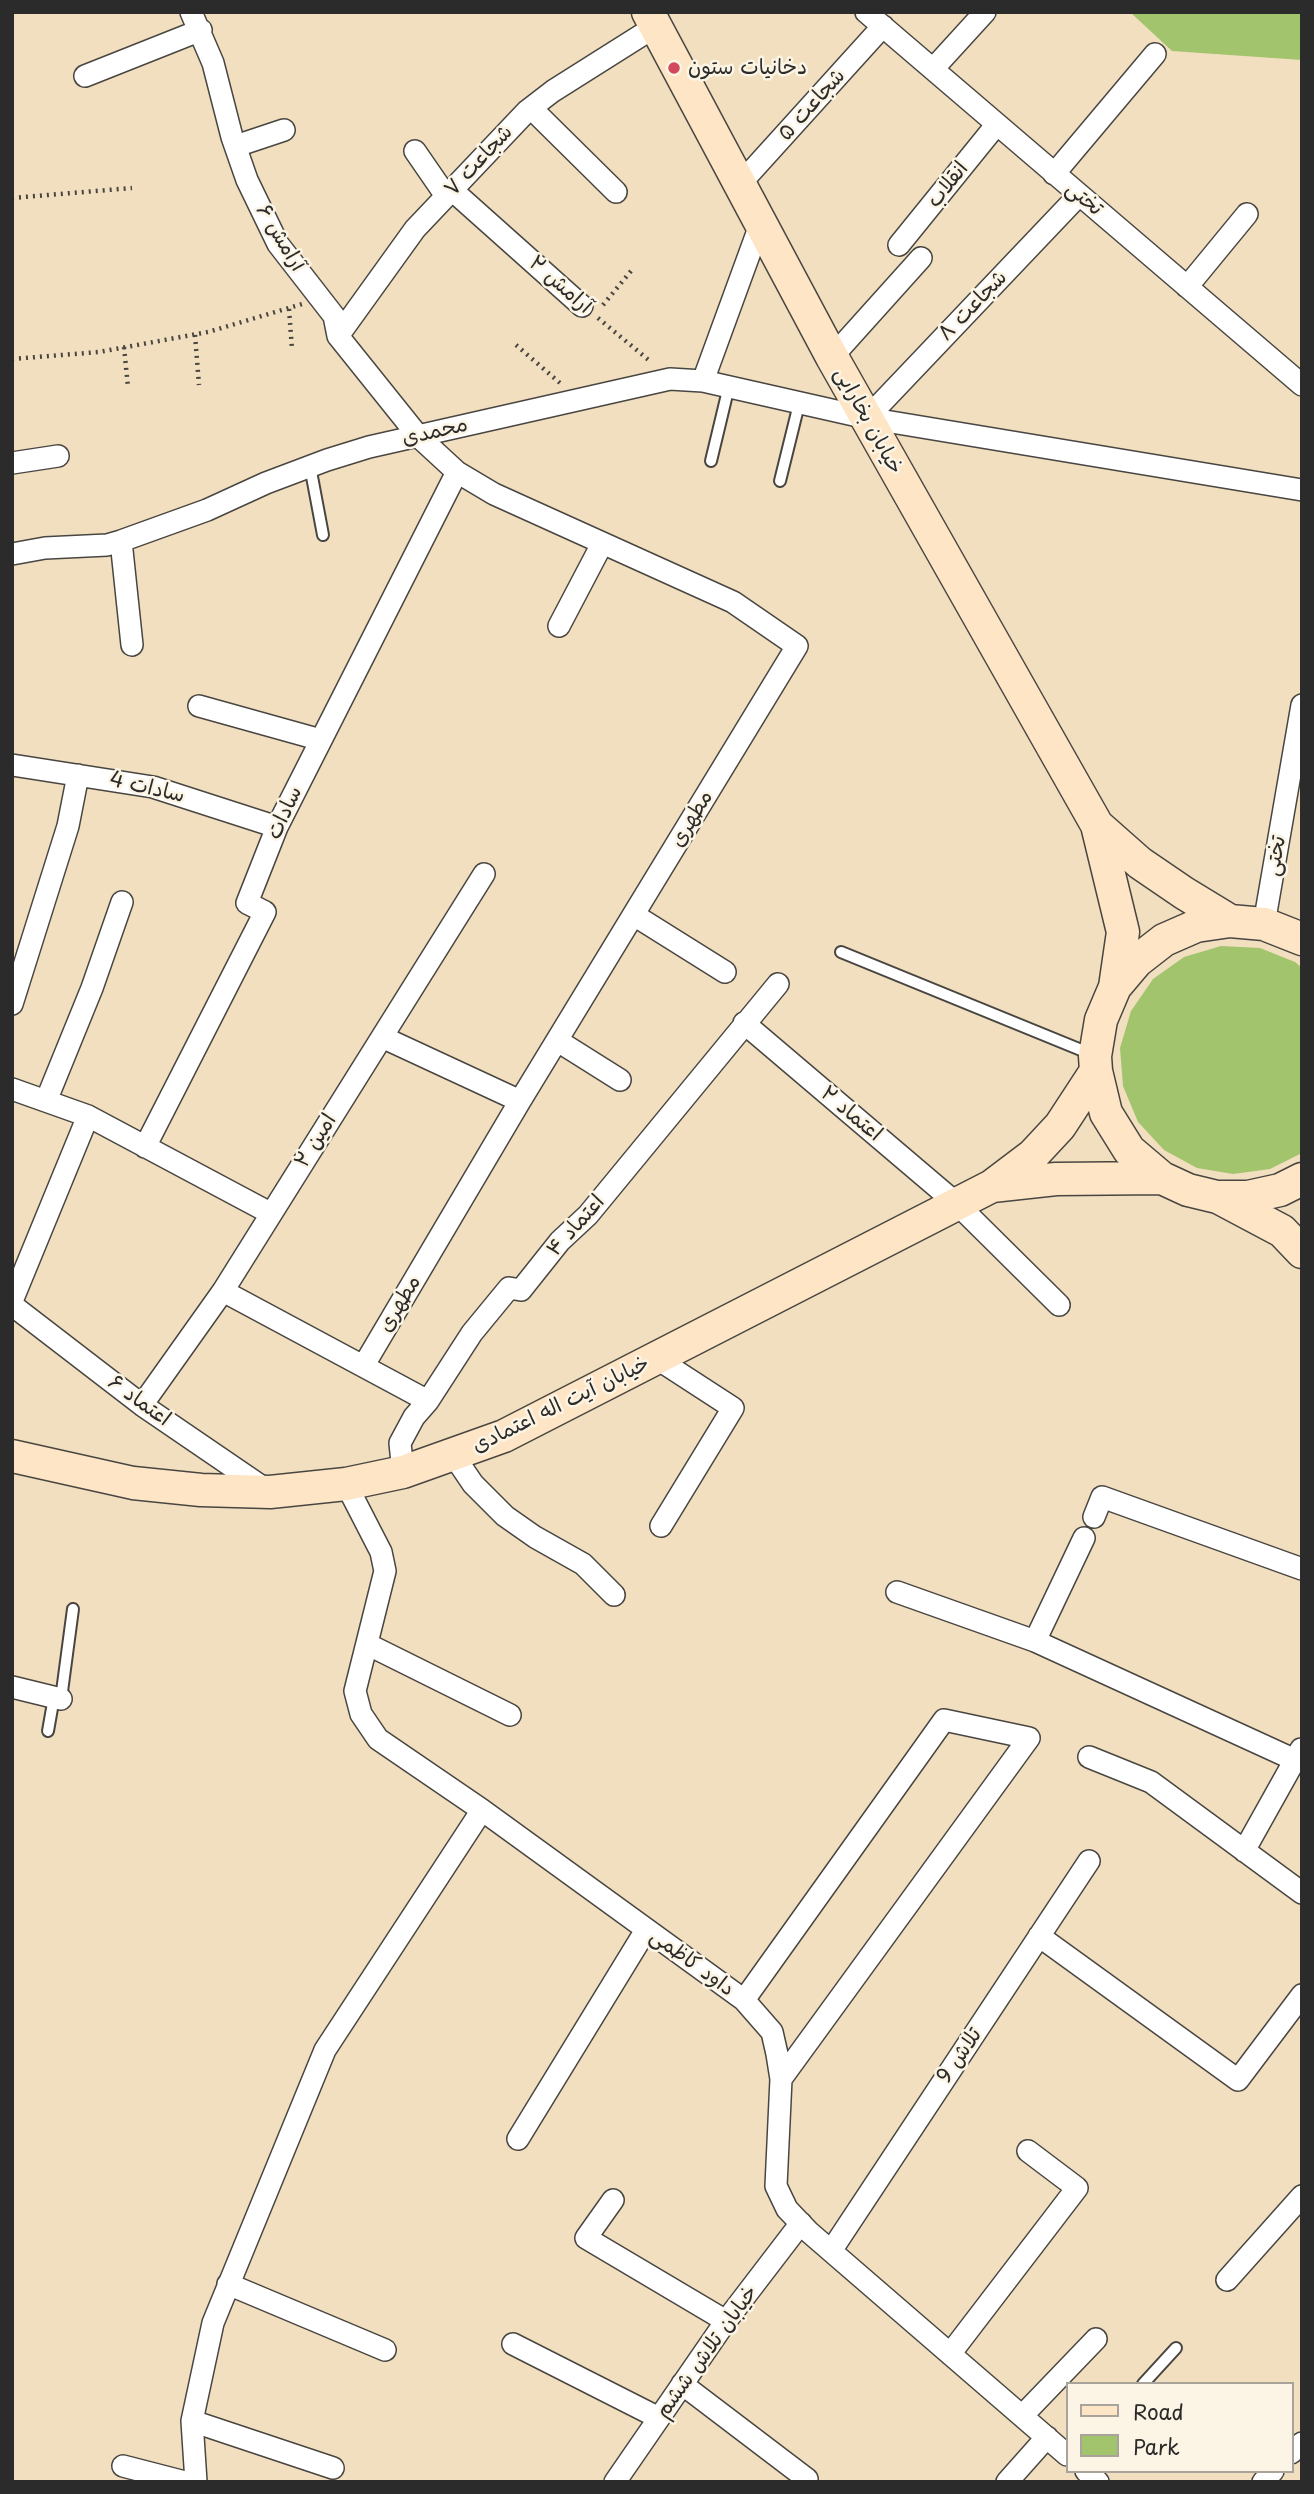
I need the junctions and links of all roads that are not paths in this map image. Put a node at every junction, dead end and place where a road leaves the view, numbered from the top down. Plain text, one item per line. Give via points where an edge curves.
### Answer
1 (866, 12) edge
2 (985, 12) edge
3 (652, 19) edge
4 (196, 21) edge
5 (883, 26) junction
6 (1155, 54) dead end
7 (933, 69) junction
8 (85, 76) dead end
9 (531, 108) junction
10 (997, 124) junction
11 (284, 130) dead end
12 (236, 146) junction
13 (415, 151) dead end
14 (1054, 174) junction
15 (740, 184) junction
16 (616, 192) dead end
17 (449, 193) junction
18 (1079, 194) junction
19 (1247, 214) dead end
20 (760, 225) junction
21 (899, 245) dead end
22 (921, 258) dead end
23 (1187, 287) junction
24 (588, 310) road end
25 (338, 336) junction
26 (832, 357) junction
27 (703, 381) junction
28 (1302, 385) edge
29 (729, 386) junction
30 (799, 404) junction
31 (867, 418) junction
32 (419, 437) junction
33 (58, 456) dead end
34 (711, 461) dead end
35 (12, 463) edge
36 (310, 466) junction
37 (457, 472) junction
38 (780, 481) dead end
39 (1302, 489) edge
40 (323, 535) dead end
41 (121, 541) junction
42 (602, 544) junction
43 (12, 554) edge
44 (559, 626) dead end
45 (132, 645) dead end
46 (1302, 705) edge
47 (199, 706) dead end
48 (321, 740) junction
49 (12, 765) edge
50 (78, 775) junction
51 (1097, 825) junction
52 (277, 827) junction
53 (484, 874) dead end
54 (122, 902) dead end
55 (634, 915) junction
56 (1230, 921) junction
57 (1264, 924) junction
58 (1300, 936) edge
59 (841, 952) dead end
60 (724, 972) dead end
61 (778, 984) dead end
62 (1115, 987) junction
63 (12, 1004) edge
64 (744, 1023) junction
65 (382, 1037) junction
66 (558, 1041) junction
67 (1095, 1063) junction
68 (620, 1080) dead end
69 (12, 1089) edge
70 (46, 1101) junction
71 (520, 1101) junction
72 (88, 1116) junction
73 (145, 1147) junction
74 (1162, 1178) junction
75 (1302, 1180) edge
76 (992, 1186) junction
77 (1217, 1197) junction
78 (957, 1204) junction
79 (270, 1213) junction
80 (1302, 1251) edge
81 (223, 1291) junction
82 (12, 1303) edge
83 (1059, 1305) dead end
84 (656, 1359) junction
85 (364, 1365) junction
86 (428, 1401) junction
87 (142, 1405) junction
88 (454, 1455) junction
89 (12, 1456) edge
90 (403, 1472) junction
91 (346, 1484) junction
92 (270, 1492) junction
93 (1094, 1517) dead end
94 (662, 1526) dead end
95 (1084, 1538) dead end
96 (1302, 1569) edge
97 (897, 1592) dead end
98 (614, 1595) dead end
99 (73, 1609) dead end
100 (1035, 1641) junction
101 (367, 1644) junction
102 (12, 1687) edge
103 (57, 1698) junction
104 (510, 1715) dead end
105 (48, 1731) dead end
106 (1298, 1754) edge
107 (1089, 1758) dead end
108 (482, 1810) junction
109 (1244, 1850) junction
110 (1089, 1861) dead end
111 (1302, 1893) edge
112 (646, 1930) junction
113 (1039, 1936) junction
114 (1302, 1995) edge
115 (744, 2000) junction
116 (781, 2079) junction
117 (518, 2139) dead end
118 (1028, 2151) dead end
119 (1302, 2196) edge
120 (613, 2200) dead end
121 (801, 2223) junction
122 (831, 2251) junction
123 (1227, 2280) dead end
124 (229, 2284) junction
125 (726, 2321) junction
126 (1096, 2339) dead end
127 (513, 2344) dead end
128 (1176, 2348) dead end
129 (385, 2350) dead end
130 (950, 2354) junction
131 (1145, 2382) edge
132 (682, 2385) junction
133 (1022, 2416) junction
134 (659, 2418) junction
135 (192, 2421) junction
136 (1046, 2437) junction
137 (1066, 2454) edge
138 (123, 2466) dead end
139 (333, 2468) dead end
140 (807, 2479) dead end
141 (185, 2482) edge
142 (196, 2482) edge
143 (615, 2482) edge
144 (1007, 2482) edge

1 - 5 street, تختی
2 - 7 street
3 - 9 street, شجاعت ۷
3 - 15 main road, خیابان بخارایی
4 - 8 street
4 - 12 street, آرامش ۶
5 - 7 street, تختی
5 - 15 street, شجاعت ۵
6 - 14 street
7 - 10 street, تختی
9 - 16 street
9 - 17 street, شجاعت ۷
10 - 14 street, تختی
10 - 21 street, انقلاب
11 - 12 street
12 - 25 street, آرامش ۶ via 278,244 334,316
13 - 17 street, آرامش ۲
14 - 18 street, تختی
15 - 20 main road, خیابان بخارایی
17 - 24 street, آرامش ۲
17 - 25 street, شجاعت ۷ via 415,229
18 - 23 street, تختی
18 - 31 street, شجاعت ۸
19 - 23 street
20 - 26 main road, خیابان بخارایی
20 - 27 street
22 - 26 street
23 - 28 street, تختی
25 - 32 street, آرامش ۶
26 - 31 main road, خیابان بخارایی
27 - 29 street, محمدی
27 - 32 street, محمدی via 670,379
29 - 30 street, محمدی
29 - 34 lane
30 - 31 street, محمدی
30 - 38 lane
31 - 39 street, محمدی
31 - 51 main road, خیابان بخارایی
32 - 36 street, محمدی
32 - 37 street, مطهری
33 - 35 street
36 - 40 lane
36 - 41 street, محمدی
37 - 42 street, مطهری
37 - 48 street, سادات
41 - 43 street, محمدی
41 - 45 street
42 - 44 street
42 - 55 street, مطهری via 733,602 797,646
46 - 57 street, تختی
47 - 48 street
48 - 52 street, سادات
49 - 50 street, سادات 4
50 - 52 street, سادات 4 via 153,787
50 - 63 street via 68,826
51 - 56 main road, خیابان بخارایی via 1140,863
51 - 62 main road, خیابان بخارایی via 1123,932
52 - 73 street, سادات via 247,903 265,912
53 - 65 street, امین ۲
54 - 70 street
55 - 60 street
55 - 66 street, مطهری
56 - 57 main road
56 - 62 main road via 1196,926 1164,940 1137,961
57 - 58 main road
59 - 67 lane
61 - 64 street, اعتماد ۴
62 - 67 main road via 1101,1020
64 - 78 street, اعتماد ۲
64 - 86 street, اعتماد ۴ via 588,1215 560,1241 521,1290 509,1288 494,1305
65 - 71 street
65 - 79 street, امین ۲
66 - 68 street
66 - 71 street, مطهری
67 - 74 main road via 1106,1113 1129,1150
67 - 76 main road via 1060,1126 1033,1155
69 - 70 street
70 - 72 street
71 - 85 street, مطهری
72 - 73 street
72 - 82 street
73 - 79 street
74 - 76 main road via 1056,1179
74 - 77 main road
75 - 77 main road via 1248,1197
76 - 78 main road, خیابان آیت اله اعتمادی
77 - 80 main road via 1282,1231
78 - 83 street, اعتماد ۲
78 - 84 main road, خیابان آیت اله اعتمادی
79 - 81 street, امین ۲
81 - 85 street
81 - 87 street, امین ۲
82 - 87 street, اعتماد ۶
84 - 88 main road, خیابان آیت اله اعتمادی via 504,1436
84 - 94 street via 733,1408
85 - 86 street
86 - 90 street, اعتماد ۴ via 400,1443
87 - 92 street, اعتماد ۶
88 - 90 main road, خیابان آیت اله اعتمادی
88 - 98 street via 473,1484 505,1516 583,1564
89 - 92 main road, خیابان آیت اله اعتمادی via 133,1483
90 - 91 main road, خیابان آیت اله اعتمادی
91 - 92 main road, خیابان آیت اله اعتمادی
91 - 101 street, داود کاظمی via 381,1552 385,1571
93 - 96 street via 1102,1497
95 - 100 street
97 - 100 street
99 - 103 lane
100 - 106 street
101 - 104 street
101 - 108 street, داود کاظمی via 355,1691 361,1714 378,1739
102 - 103 street
103 - 105 lane
106 - 109 street
107 - 109 street via 1151,1782
108 - 112 street, داود کاظمی
108 - 124 street via 325,2050
109 - 111 street
110 - 113 street, تلاش 9
112 - 115 street, داود کاظمی
112 - 117 street
113 - 114 street via 1238,2080
113 - 122 street, تلاش 9
115 - 116 street, داود کاظمی via 772,2032
115 - 116 street via 944,1720 1029,1738
116 - 121 street, داود کاظمی via 776,2186 787,2209
118 - 130 street via 1077,2188
119 - 123 street
120 - 125 street via 586,2238
121 - 122 street, داود کاظمی
121 - 125 street, خیابان تلاش ششم
122 - 130 street, داود کاظمی
124 - 129 street
124 - 135 street via 213,2323
125 - 132 street, خیابان تلاش ششم
126 - 133 street
127 - 134 street
128 - 131 lane
130 - 133 street, داود کاظمی
132 - 134 street, خیابان تلاش ششم
132 - 140 street
133 - 136 street, داود کاظمی
134 - 143 street, خیابان تلاش ششم
135 - 139 street
135 - 142 street
136 - 137 street, داود کاظمی
136 - 144 street
138 - 141 street

